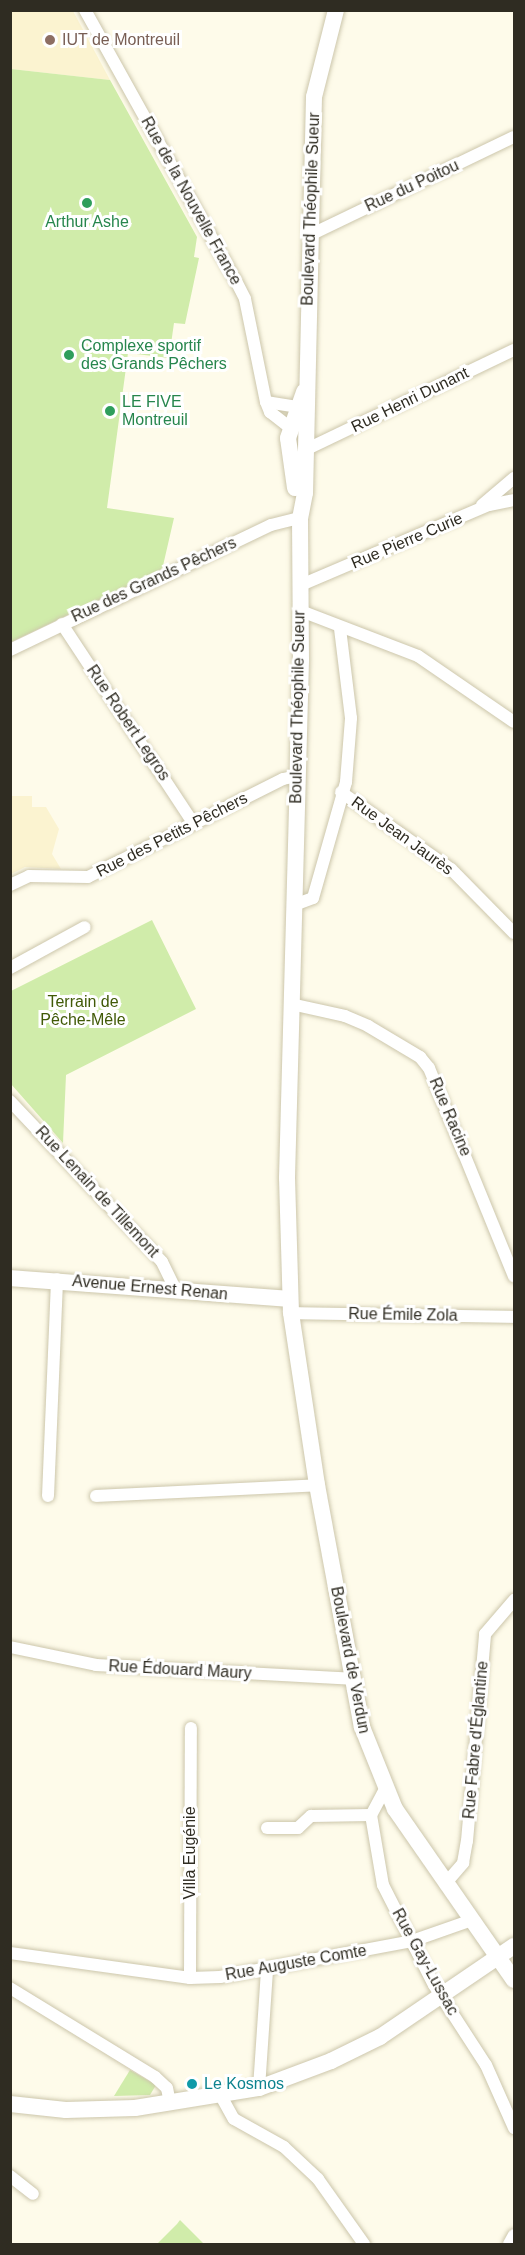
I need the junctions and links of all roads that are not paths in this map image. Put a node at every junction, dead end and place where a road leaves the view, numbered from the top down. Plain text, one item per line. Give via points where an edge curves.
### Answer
1 (84, 10) edge
2 (336, 10) edge
3 (344, 10) edge
4 (330, 31) junction
5 (514, 137) edge
6 (310, 235) junction
7 (514, 350) edge
8 (306, 389) junction
9 (266, 402) junction
10 (296, 407) junction
11 (289, 427) junction
12 (305, 450) junction
13 (514, 478) edge
14 (514, 483) edge
15 (502, 487) junction
16 (514, 500) edge
17 (474, 512) junction
18 (301, 514) junction
19 (301, 585) junction
20 (301, 611) junction
21 (62, 624) junction
22 (340, 628) junction
23 (10, 650) edge
24 (514, 722) edge
25 (297, 776) junction
26 (340, 792) junction
27 (193, 824) junction
28 (10, 885) edge
29 (294, 905) junction
30 (85, 927) dead end
31 (514, 933) edge
32 (10, 968) edge
33 (291, 1004) junction
34 (10, 1101) edge
35 (514, 1276) edge
36 (10, 1278) edge
37 (57, 1279) junction
38 (175, 1289) junction
39 (290, 1306) junction
40 (514, 1317) edge
41 (317, 1485) junction
42 (48, 1496) dead end
43 (96, 1496) dead end
44 (514, 1600) edge
45 (10, 1647) edge
46 (352, 1679) junction
47 (191, 1728) dead end
48 (384, 1789) junction
49 (371, 1815) junction
50 (267, 1828) dead end
51 (445, 1884) junction
52 (472, 1920) junction
53 (412, 1941) junction
54 (514, 1946) edge
55 (10, 1953) edge
56 (497, 1956) junction
57 (514, 1957) edge
58 (267, 1970) junction
59 (190, 1978) junction
60 (514, 1980) edge
61 (10, 1988) edge
62 (440, 1996) junction
63 (259, 2088) junction
64 (221, 2096) junction
65 (10, 2104) edge
66 (170, 2104) junction
67 (514, 2128) edge
68 (10, 2176) edge
69 (33, 2194) dead end
70 (514, 2235) edge
71 (364, 2244) edge
72 (509, 2244) edge

1 - 9 street, Rue de la Nouvelle France via 245,299
2 - 4 main road, Boulevard Théophile Sueur
3 - 4 main road, Boulevard Théophile Sueur
4 - 6 main road, Boulevard Théophile Sueur via 314,97
5 - 6 street, Rue du Poitou
6 - 8 main road, Boulevard Théophile Sueur
7 - 12 street, Rue Henri Dunant
8 - 10 main road, Boulevard Théophile Sueur
8 - 12 main road, Boulevard Théophile Sueur
9 - 10 street
9 - 11 street, Rue de la Nouvelle France via 270,412
10 - 11 main road, Boulevard Théophile Sueur
11 - 18 main road, Boulevard Théophile Sueur via 288,446
12 - 18 main road, Boulevard Théophile Sueur
13 - 15 street
14 - 15 street
15 - 17 street
16 - 17 street, Rue Pierre Curie
17 - 19 street, Rue Pierre Curie
18 - 19 main road, Boulevard Théophile Sueur
18 - 21 street, Rue des Grands Pêchers
19 - 20 main road, Boulevard Théophile Sueur
20 - 22 street
20 - 25 main road, Boulevard Théophile Sueur
21 - 23 street, Rue des Grands Pêchers
21 - 27 street, Rue Robert Legros
22 - 24 street via 418,656
22 - 26 street via 351,718 346,782
25 - 27 street, Rue des Petits Pêchers
25 - 29 main road, Boulevard Théophile Sueur
26 - 29 street via 313,898
26 - 31 street, Rue Jean Jaurès via 451,869
27 - 28 street, Rue des Petits Pêchers via 88,877 29,876
29 - 33 main road, Boulevard Théophile Sueur
30 - 32 street
33 - 35 street, Rue Racine via 345,1016 420,1057 441,1090
33 - 39 main road, Boulevard de Verdun via 287,1238
34 - 38 street, Rue Lenain de Tillemont via 162,1262
36 - 37 main road, Avenue Ernest Renan
37 - 38 main road, Avenue Ernest Renan
37 - 42 street
38 - 39 main road, Avenue Ernest Renan
39 - 40 street, Rue Émile Zola
39 - 41 main road, Boulevard de Verdun
41 - 43 street
41 - 46 main road, Boulevard de Verdun
44 - 51 street, Rue Fabre d'Églantine via 485,1634 467,1841 463,1863
45 - 46 street, Rue Édouard Maury via 103,1666
46 - 48 main road, Boulevard de Verdun via 362,1727
47 - 59 street, Villa Eugénie
48 - 49 street
48 - 51 main road, Boulevard de Verdun
49 - 50 street via 311,1816 298,1828
49 - 53 street, Rue Gay-Lussac via 383,1885
51 - 52 main road, Boulevard de Verdun
52 - 53 street, Rue Auguste Comte
52 - 56 main road, Boulevard de Verdun
53 - 58 street, Rue Auguste Comte
53 - 62 street, Rue Gay-Lussac
54 - 56 main road
55 - 59 street, Rue Auguste Comte
56 - 57 main road
56 - 60 main road, Boulevard de Verdun
56 - 62 main road
58 - 59 street, Rue Auguste Comte
58 - 63 street
61 - 66 street via 155,2078 167,2088
62 - 63 main road via 370,2042
62 - 67 street, Rue Gay-Lussac via 486,2065
63 - 64 main road
64 - 66 main road
64 - 71 street via 234,2119 284,2147 318,2179
65 - 66 main road via 66,2110
68 - 69 street
70 - 72 street

